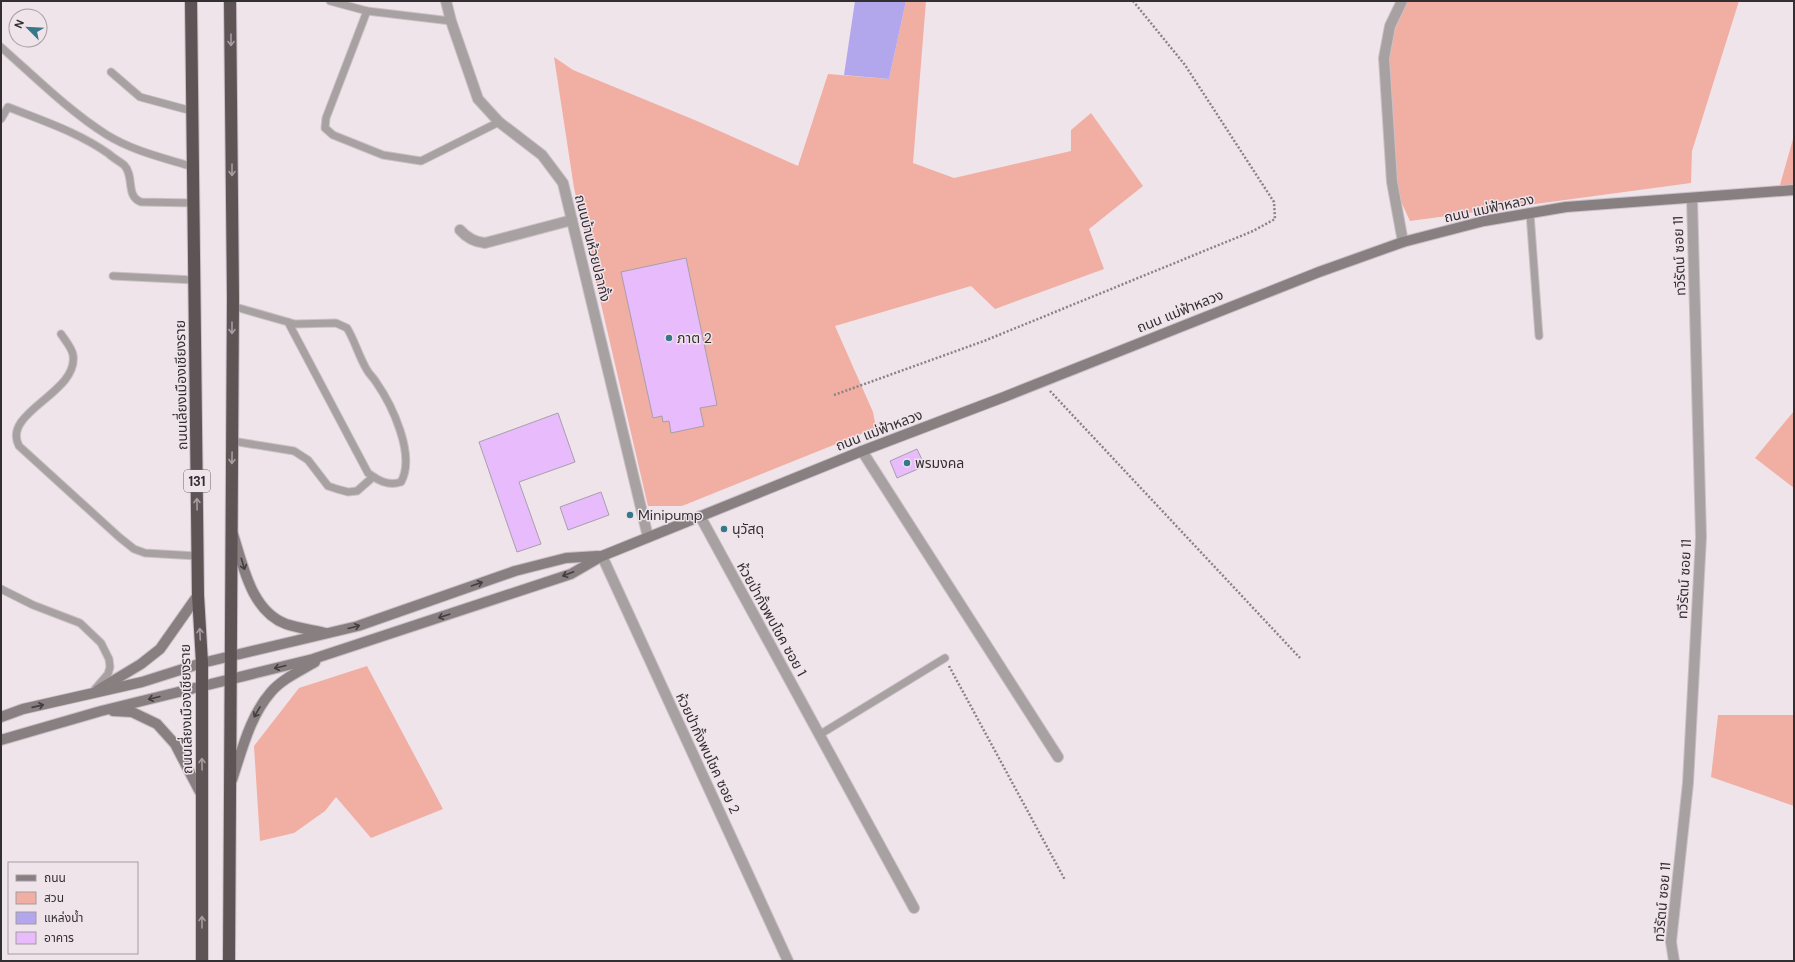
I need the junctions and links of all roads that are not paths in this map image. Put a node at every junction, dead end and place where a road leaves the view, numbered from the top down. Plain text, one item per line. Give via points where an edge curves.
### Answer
1 (191, 1) edge
2 (230, 1) edge
3 (330, 1) edge
4 (446, 1) edge
5 (1402, 1) edge
6 (367, 11) junction
7 (451, 21) junction
8 (1, 47) edge
9 (111, 72) dead end
10 (192, 111) junction
11 (1, 118) edge
12 (499, 122) junction
13 (193, 167) junction
14 (1794, 190) edge
15 (1692, 198) junction
16 (194, 203) junction
17 (1530, 213) junction
18 (572, 220) junction
19 (460, 230) dead end
20 (1403, 242) junction
21 (113, 276) dead end
22 (194, 280) junction
23 (232, 306) junction
24 (288, 322) junction
25 (62, 334) dead end
26 (1539, 336) dead end
27 (232, 441) junction
28 (862, 451) junction
29 (373, 477) junction
30 (700, 516) junction
31 (231, 526) junction
32 (648, 537) junction
33 (197, 556) junction
34 (602, 556) junction
35 (1, 589) edge
36 (198, 595) junction
37 (328, 634) junction
38 (330, 654) junction
39 (230, 656) junction
40 (945, 658) road end
41 (202, 663) junction
42 (231, 679) junction
43 (201, 686) junction
44 (91, 694) junction
45 (101, 711) junction
46 (1, 717) edge
47 (819, 735) junction
48 (1, 740) edge
49 (1058, 758) dead end
50 (231, 782) junction
51 (203, 798) junction
52 (914, 908) dead end
53 (202, 961) edge
54 (229, 961) edge
55 (788, 961) edge
56 (1674, 961) edge

1 - 10 highway, ถนนเลี่ยงเมืองเชียงราย / 131
2 -> 23 highway
3 - 6 lane
4 - 7 street, ถนนบ้านห้วยปลากั้ง
5 - 20 street via 1390,26 1384,58 1392,182
6 - 7 lane
6 - 12 lane via 326,118 326,128 333,134 382,156 421,161
7 - 12 street, ถนนบ้านห้วยปลากั้ง via 478,99
8 - 13 lane via 82,117 108,135 147,153
9 - 10 lane via 140,97
10 - 13 highway, ถนนเลี่ยงเมืองเชียงราย / 131
11 - 16 lane via 8,107 92,142 124,166 135,200
12 - 18 street, ถนนบ้านห้วยปลากั้ง via 542,155 563,183
13 - 16 highway, ถนนเลี่ยงเมืองเชียงราย / 131
14 - 15 street, ถนน แม่ฟ้าหลวง
15 - 17 street, ถนน แม่ฟ้าหลวง via 1613,203
15 - 56 street, ทวีรัตน์ ซอย 11 via 1701,537 1688,783 1671,942
16 - 22 highway, ถนนเลี่ยงเมืองเชียงราย / 131
17 - 20 street, ถนน แม่ฟ้าหลวง
17 - 26 lane
18 - 19 street via 485,243 473,241
18 - 32 street, ถนนบ้านห้วยปลากั้ง
20 - 28 street, ถนน แม่ฟ้าหลวง via 1319,272
21 - 22 lane
33 -> 22 highway, ถนนเลี่ยงเมืองเชียงราย / 131
23 - 24 lane
23 -> 27 highway
24 - 29 lane via 368,473
24 - 29 lane via 336,323 347,328 352,335 366,369 377,382 398,423 407,466 401,482 393,484
25 - 33 lane via 73,355 72,367 58,387 20,422 16,432 19,446 134,549 145,553
27 - 29 lane via 301,454 328,486 336,490 356,491
27 -> 31 highway
28 - 30 street, ถนน แม่ฟ้าหลวง
28 - 49 street
30 - 32 street, ถนน แม่ฟ้าหลวง
30 - 47 street, ห้วยป่ากั้งพบโชค ซอย 1
31 -> 37 street via 256,597 270,615 286,624
31 - 39 highway
32 - 34 street, ถนน แม่ฟ้าหลวง
33 - 36 highway, ถนนเลี่ยงเมืองเชียงราย / 131
37 -> 34 street via 515,571 566,558
34 -> 38 street via 571,574
34 - 55 street, ห้วยป่ากั้งพบโชค ซอย 2
35 - 44 lane via 33,605 80,623 101,643 110,667 108,674
41 -> 36 highway, ถนนเลี่ยงเมืองเชียงราย / 131
36 - 44 street via 160,649 141,664
37 - 39 street
38 -> 42 street
38 -> 50 street via 292,675 271,691 256,713
39 - 41 street
39 - 42 highway
40 - 47 lane
41 - 43 highway, ถนนเลี่ยงเมืองเชียงราย / 131
41 - 44 street via 142,682
42 - 43 street
42 - 50 highway
43 -> 45 street
51 -> 43 highway, ถนนเลี่ยงเมืองเชียงราย / 131
46 -> 44 street via 23,709
45 - 48 street
45 - 51 street via 132,712 157,724 176,744
47 - 52 street, ห้วยป่ากั้งพบโชค ซอย 1
50 - 54 highway
53 -> 51 highway, ถนนเลี่ยงเมืองเชียงราย / 131

